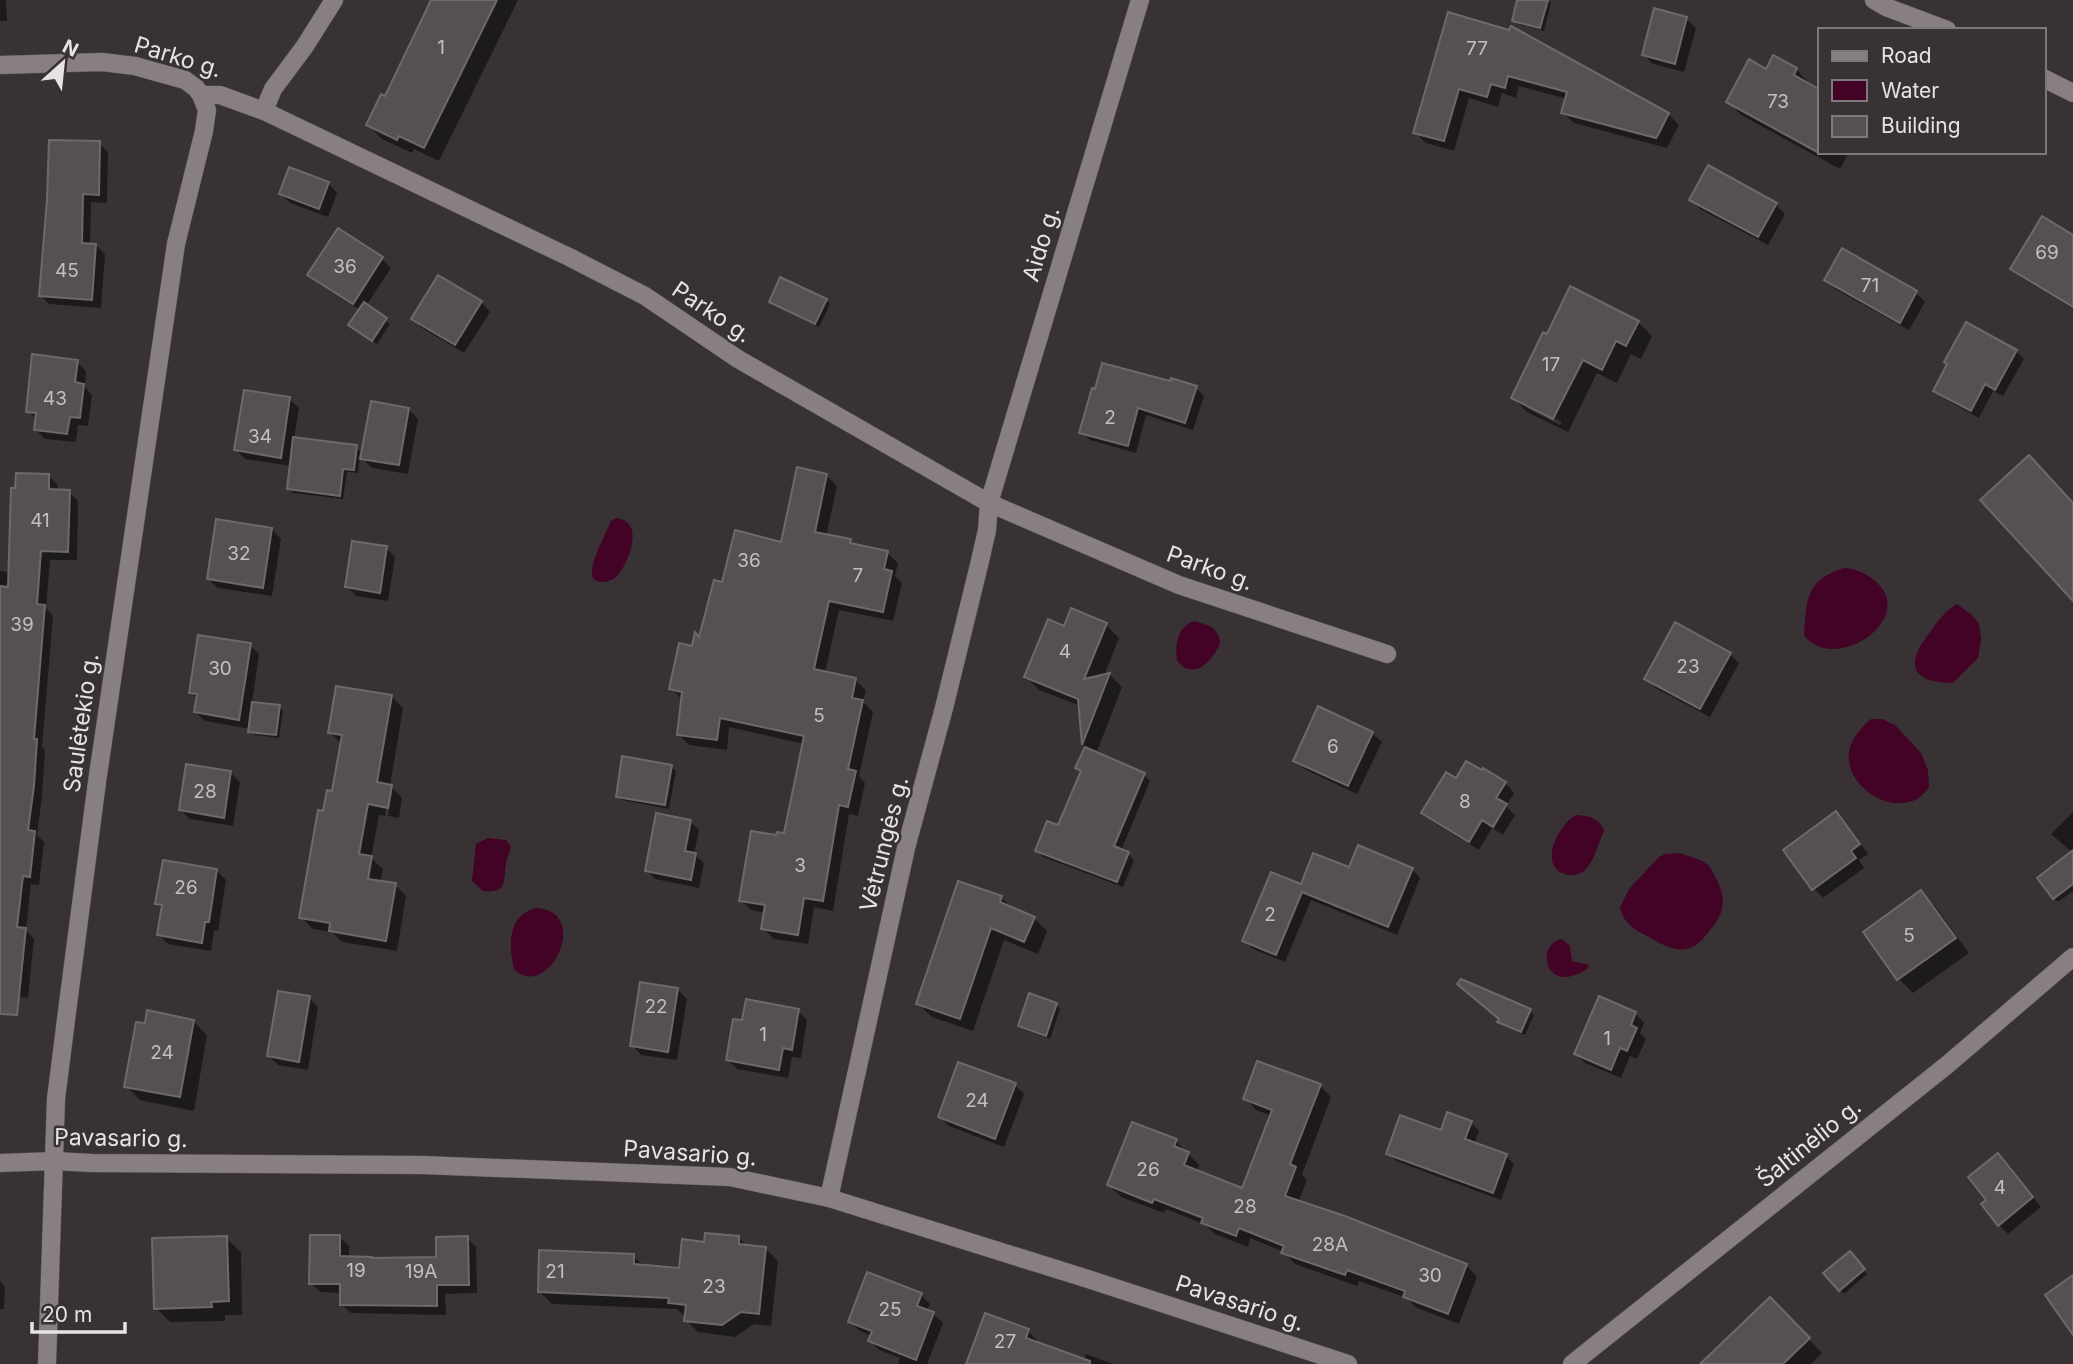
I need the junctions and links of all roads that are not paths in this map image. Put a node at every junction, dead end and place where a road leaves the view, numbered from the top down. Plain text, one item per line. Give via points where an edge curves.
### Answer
1 (334, 0) edge
2 (1140, 0) edge
3 (1874, 0) edge
4 (1942, 28) edge
5 (0, 65) edge
6 (2045, 79) edge
7 (2073, 93) edge
8 (201, 95) junction
9 (264, 111) junction
10 (989, 503) junction
11 (1387, 653) dead end
12 (2073, 957) edge
13 (54, 1161) junction
14 (0, 1163) edge
15 (829, 1198) junction
16 (47, 1364) edge
17 (1348, 1364) edge
18 (1572, 1364) edge

1 - 9 street via 273,89
2 - 10 street, Aido g.
3 - 4 street
5 - 8 street, Parko g. via 82,62 135,66 185,80
6 - 7 street
8 - 9 street, Parko g. via 220,95
8 - 13 street, Saulėtekio g. via 206,110 204,131 176,244 88,845 56,1099
9 - 10 street, Parko g. via 645,296 738,359
10 - 11 street, Parko g. via 1179,585
10 - 15 street, Vėtrungės g. via 980,561 906,848
12 - 18 street, Šaltinėlio g. via 1947,1065
13 - 14 street, Pavasario g.
13 - 15 street, Pavasario g. via 422,1165 730,1177
13 - 16 street, Saulėtekio g.
15 - 17 street, Pavasario g.

